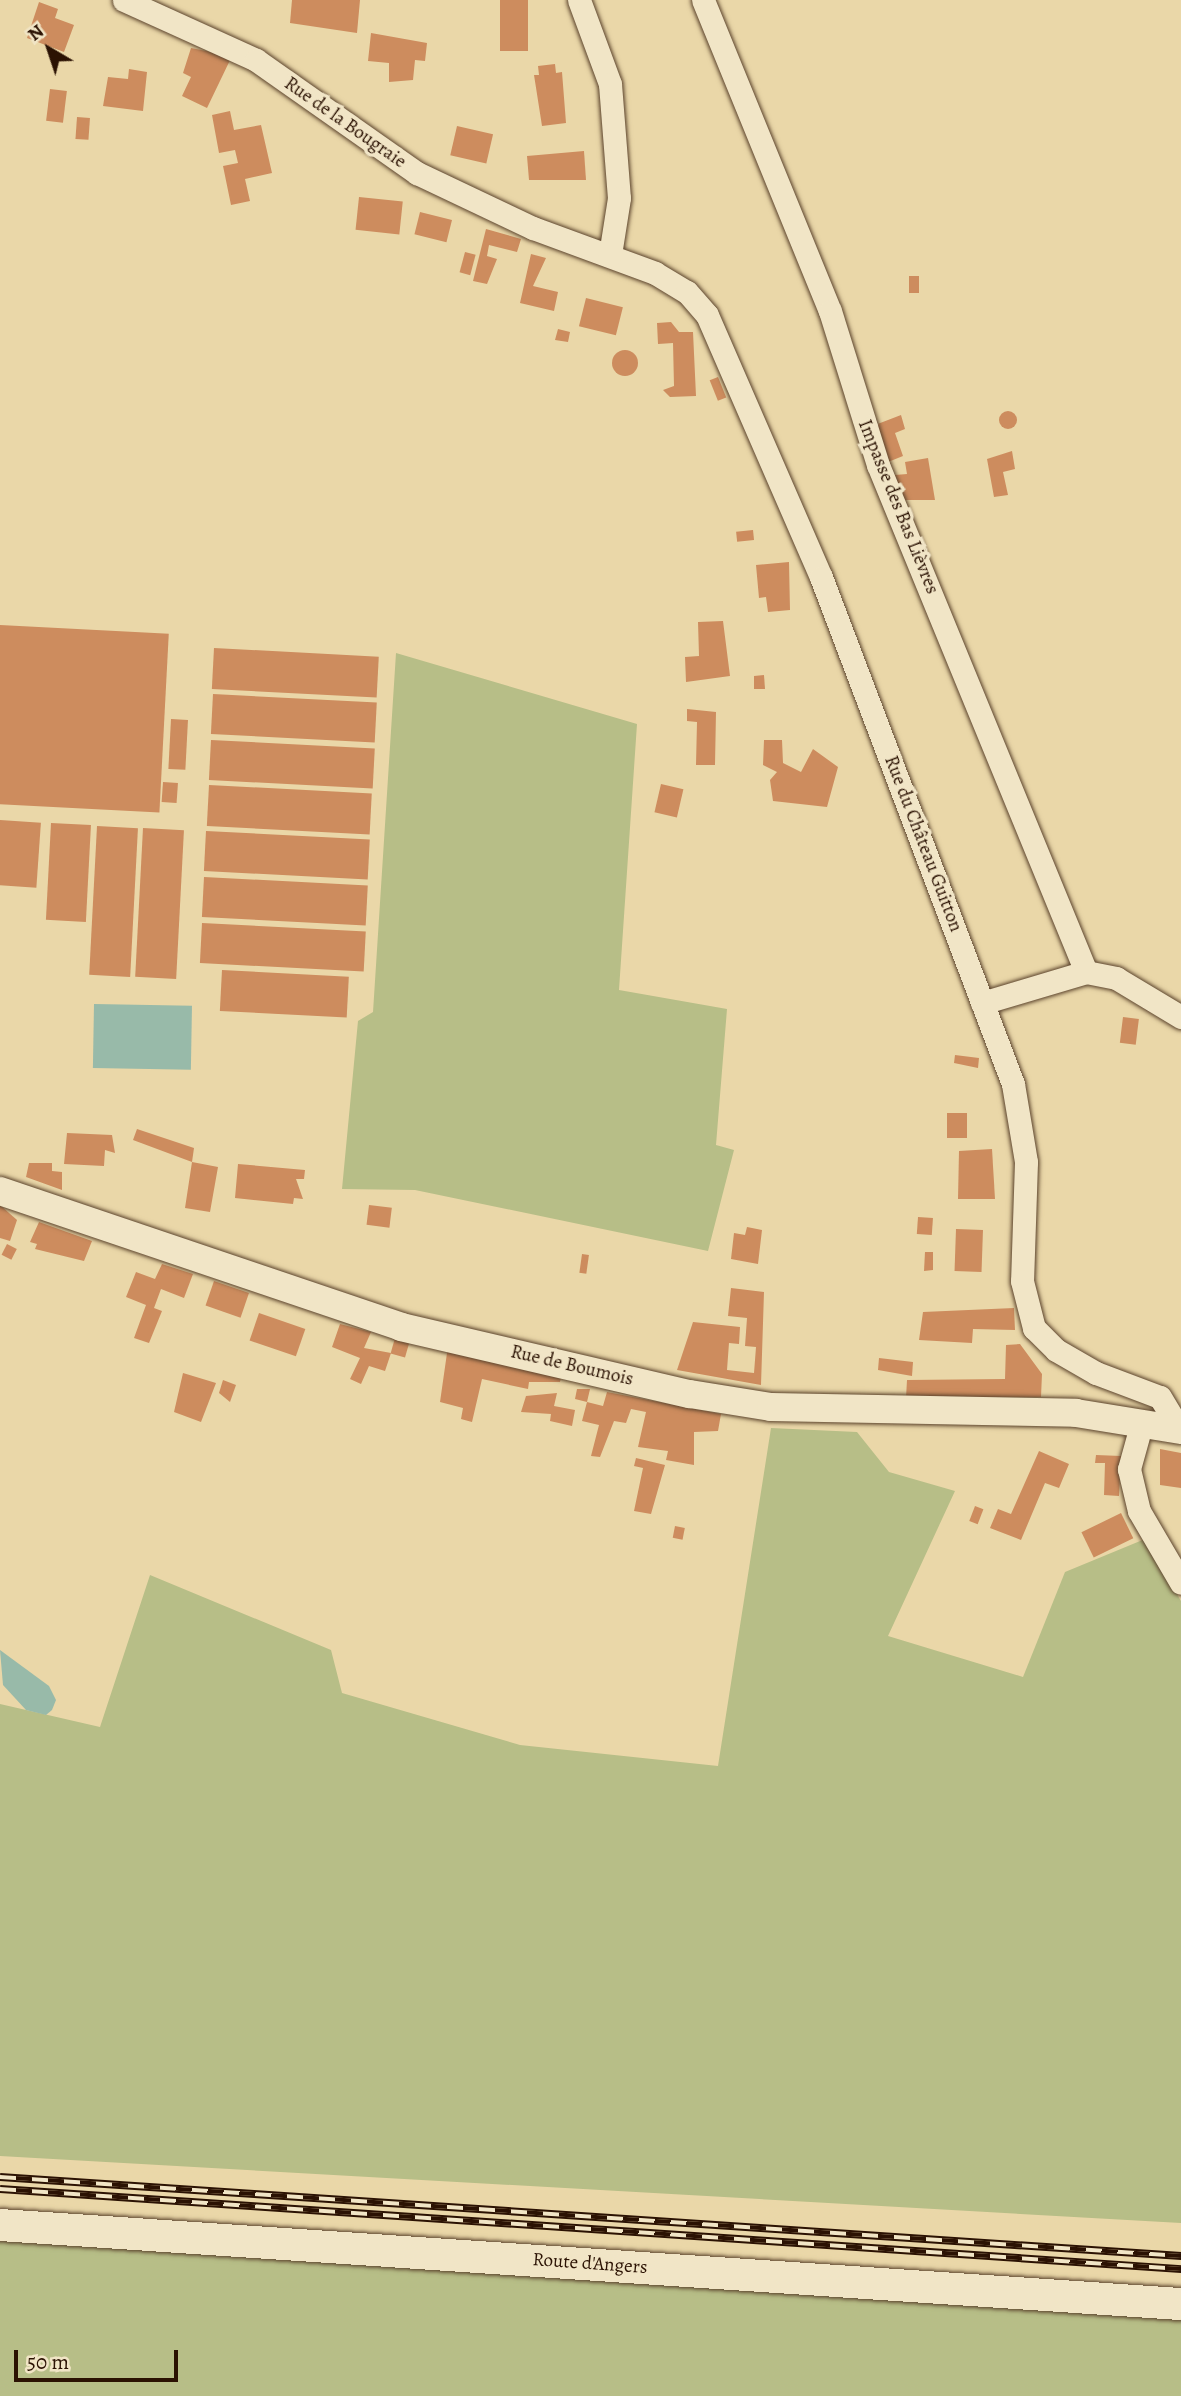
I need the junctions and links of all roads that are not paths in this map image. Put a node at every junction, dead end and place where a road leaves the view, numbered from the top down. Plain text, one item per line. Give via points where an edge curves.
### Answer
1 (124, 0) edge
2 (579, 0) edge
3 (703, 0) edge
4 (610, 255) junction
5 (1086, 971) junction
6 (982, 1003) junction
7 (1181, 1017) edge
8 (0, 1191) edge
9 (1167, 1427) edge
10 (1181, 1583) edge
11 (0, 2225) edge
12 (1181, 2304) edge

1 - 4 street, Rue de la Bougraie via 256,60 417,173 533,228
2 - 4 street via 610,84 619,198
3 - 5 street, Impasse des Bas Lièvres via 830,311 878,465
4 - 6 street, Rue du Château Guitton via 687,292 712,326 821,578
5 - 6 street
5 - 7 street via 1115,978
6 - 9 street, Rue du Château Guitton via 1023,1117 1022,1281 1034,1328 1056,1350 1096,1373 1160,1397
8 - 9 street, Rue de Boumois via 401,1327 690,1394 771,1407 1076,1413
9 - 10 street via 1129,1469 1139,1511
11 - 12 main road, Route d'Angers

